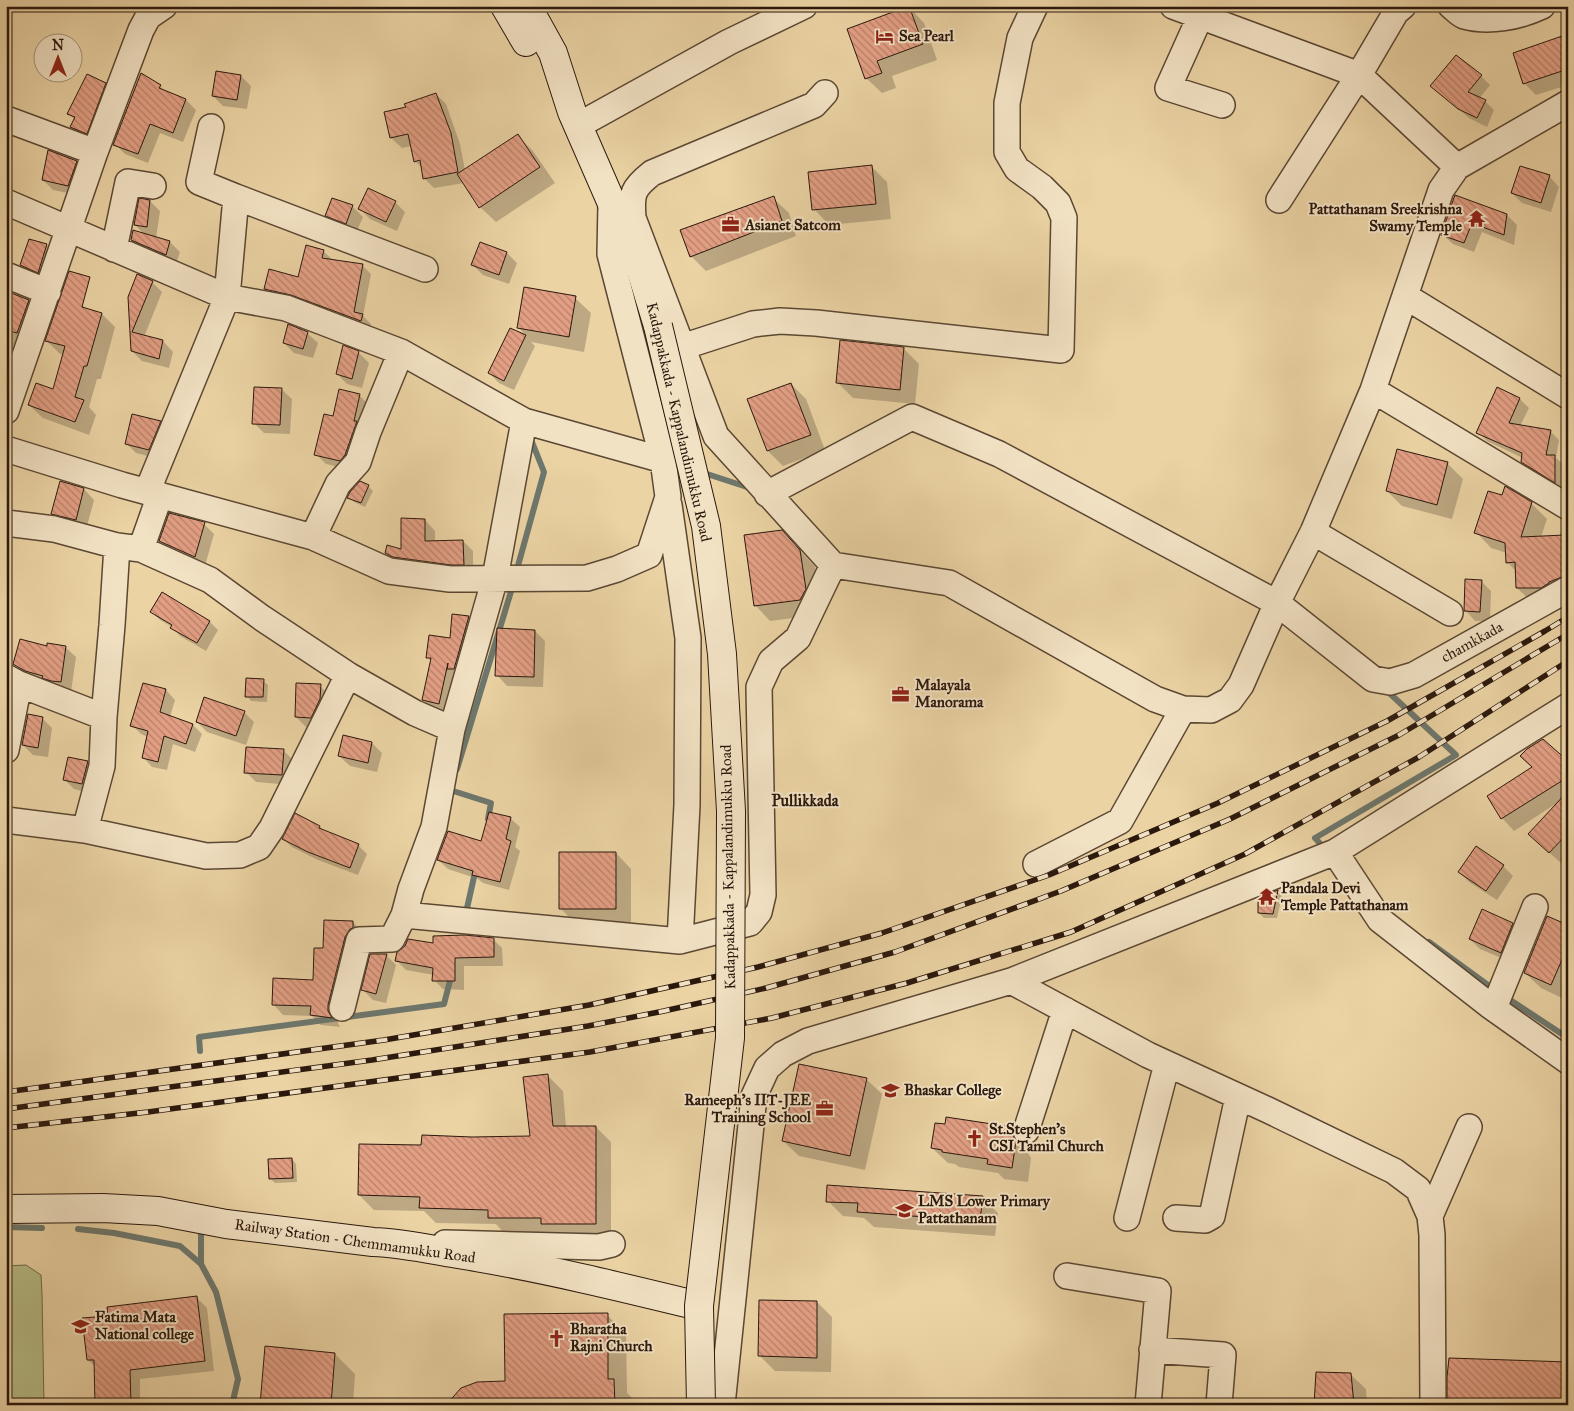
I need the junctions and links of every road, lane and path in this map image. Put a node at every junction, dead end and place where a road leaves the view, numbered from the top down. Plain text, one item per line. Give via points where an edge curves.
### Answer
1 (164, 6) edge
2 (505, 6) edge
3 (527, 6) edge
4 (804, 6) edge
5 (1036, 6) edge
6 (1173, 6) edge
7 (1403, 6) edge
8 (1451, 6) edge
9 (1542, 6) edge
10 (1200, 16) junction
11 (1358, 76) junction
12 (825, 93) dead end
13 (1568, 103) edge
14 (1222, 105) dead end
15 (6, 119) edge
16 (575, 119) junction
17 (211, 127) dead end
18 (95, 152) junction
19 (1457, 166) junction
20 (153, 186) dead end
21 (617, 193) junction
22 (236, 197) junction
23 (1279, 200) dead end
24 (6, 202) edge
25 (69, 228) junction
26 (114, 249) junction
27 (425, 269) dead end
28 (6, 275) edge
29 (48, 292) junction
30 (1405, 296) junction
31 (227, 297) junction
32 (682, 347) junction
33 (400, 352) junction
34 (1373, 390) junction
35 (1568, 396) edge
36 (6, 411) edge
37 (524, 421) junction
38 (6, 449) edge
39 (663, 460) junction
40 (154, 494) junction
41 (767, 494) junction
42 (668, 497) junction
43 (1568, 507) edge
44 (6, 523) edge
45 (1313, 532) junction
46 (314, 537) junction
47 (116, 546) junction
48 (141, 549) junction
49 (833, 565) junction
50 (495, 578) junction
51 (1568, 589) edge
52 (1278, 603) junction
53 (1450, 613) dead end
54 (348, 675) junction
55 (13, 680) edge
56 (1568, 706) edge
57 (1183, 709) junction
58 (104, 717) junction
59 (452, 729) junction
60 (6, 750) edge
61 (6, 820) edge
62 (85, 830) junction
63 (1335, 852) junction
64 (1036, 864) dead end
65 (1536, 907) dead end
66 (404, 914) junction
67 (680, 941) junction
68 (1011, 981) junction
69 (342, 1008) dead end
70 (1494, 1008) junction
71 (1065, 1010) junction
72 (1568, 1062) edge
73 (1166, 1064) junction
74 (1238, 1097) junction
75 (1470, 1127) dead end
76 (1026, 1131) dead end
77 (6, 1209) edge
78 (1430, 1216) junction
79 (1127, 1218) dead end
80 (1176, 1218) dead end
81 (392, 1243) junction
82 (612, 1244) dead end
83 (1067, 1276) dead end
84 (699, 1306) junction
85 (1152, 1350) junction
86 (701, 1405) edge
87 (722, 1405) edge
88 (1148, 1405) edge
89 (1219, 1405) edge
90 (1433, 1405) edge

1 - 18 street via 148,17
2 - 16 main road, Kadappakkada - Kappalandimukku Road
3 - 16 main road, Kadappakkada - Kappalandimukku Road via 553,53
4 - 16 street
5 - 32 street via 1020,38 1012,76 1007,103 1007,152 1017,169 1058,202 1064,218 1061,350 780,321 753,324
6 - 10 street
7 - 11 street via 1396,12
8 - 9 street via 1462,16 1492,19 1529,13
10 - 11 street
10 - 14 street via 1168,88
11 - 19 street
11 - 23 street
12 - 21 street via 814,105 652,172 639,184
13 - 19 street
15 - 18 street
16 - 21 main road, Kadappakkada - Kappalandimukku Road
17 - 22 street via 199,182
18 - 25 street
19 - 30 street via 1441,190
20 - 26 street via 128,182
21 - 32 street via 631,200 633,218
21 - 39 street via 610,254
21 - 84 main road, Kadappakkada - Kappalandimukku Road, bridge via 658,326 706,526 722,654 730,811 730,1038
22 - 27 street
22 - 31 street
24 - 25 street
25 - 26 street
25 - 29 street
26 - 31 street
28 - 29 street
29 - 36 street
30 - 34 street
30 - 35 street
31 - 33 street via 286,308
31 - 40 street
32 - 41 street via 716,436
33 - 37 street
33 - 46 street via 358,462 338,484
34 - 43 street
34 - 45 street
37 - 39 street
37 - 50 street
38 - 40 street
39 - 42 street
40 - 46 street
40 - 48 street
41 - 49 street
41 - 52 street via 912,417 999,454
42 - 50 street via 649,555 587,578
42 - 67 street via 688,638 687,805
44 - 47 street via 54,529
45 - 52 street
45 - 53 street
46 - 50 street via 389,571 450,579
47 - 48 street
47 - 58 street
48 - 54 street via 210,580
49 - 57 street via 949,583 1155,699
49 - 67 street via 798,638 770,661 759,686 763,895 759,912 750,923
50 - 59 street
51 - 52 street, chamkkada via 1414,675 1390,682 1373,679
52 - 57 street via 1241,685 1230,700 1211,710
54 - 59 street via 415,713
54 - 62 street via 272,828 259,847 240,855 206,856
55 - 58 street
55 - 60 street
56 - 63 street
57 - 64 street via 1120,821
58 - 62 street via 102,766
59 - 66 street via 434,827
61 - 62 street
63 - 68 street
63 - 70 street via 1380,920
65 - 70 street
66 - 67 street
66 - 69 street via 392,939 359,940
68 - 71 street
68 - 87 street via 808,1041 783,1054 767,1068 754,1096
70 - 72 street
71 - 73 street
71 - 76 street
73 - 74 street
73 - 79 street
74 - 78 street via 1394,1171 1418,1189
74 - 80 street via 1212,1216 1205,1220
75 - 78 street
77 - 81 main road, Railway Station - Chemmamukku Road via 158,1211 226,1224
78 - 90 street
81 - 82 street via 598,1247
81 - 84 main road, Railway Station - Chemmamukku Road via 488,1259
83 - 85 street via 1158,1291
84 - 86 main road, Kadappakkada - Kappalandimukku Road, bridge
85 - 88 street
85 - 89 street via 1223,1355

